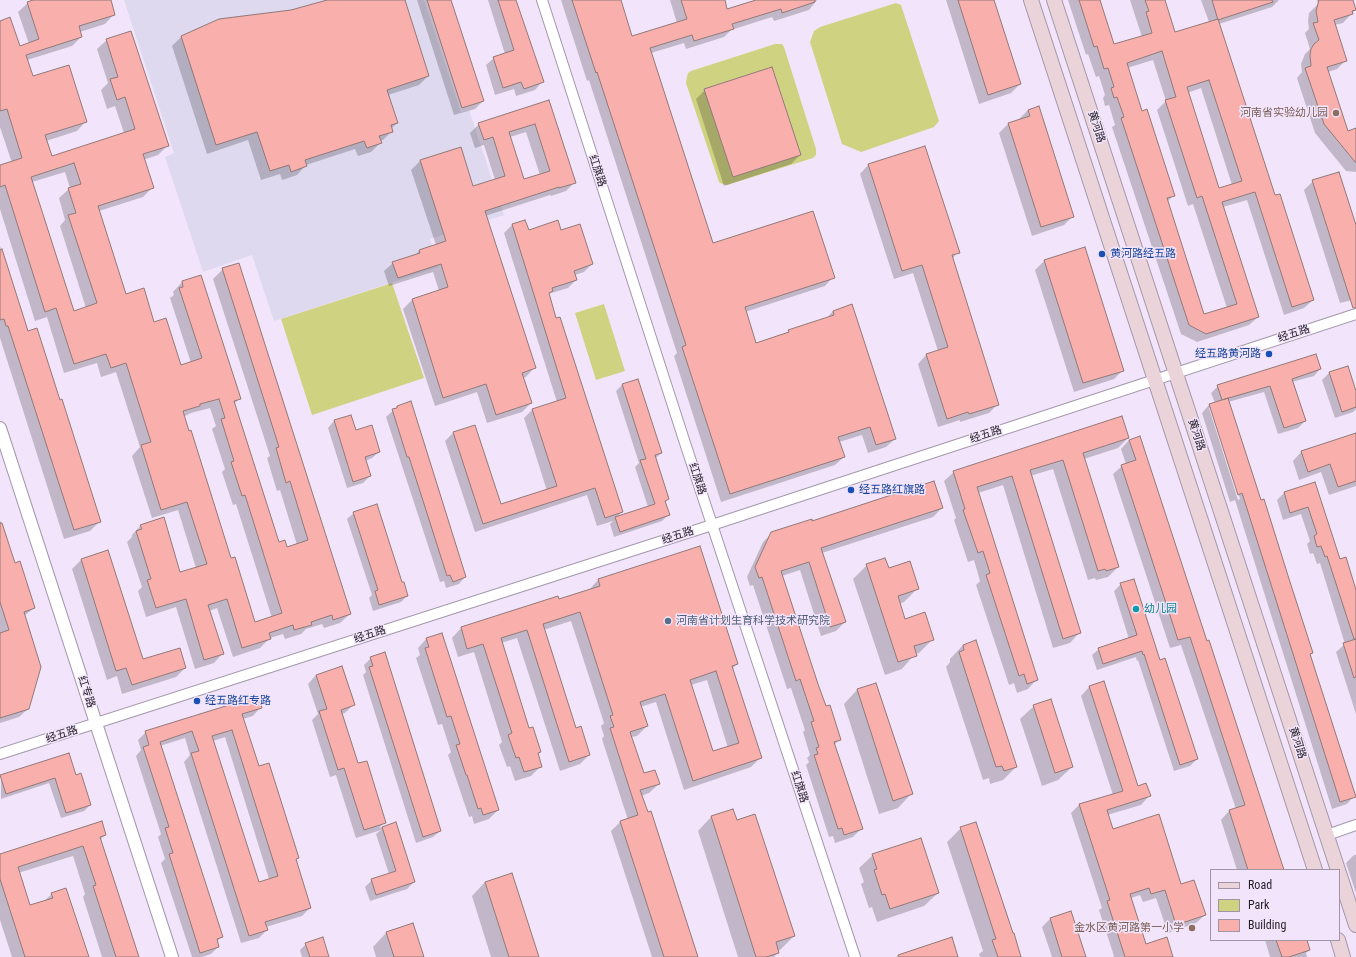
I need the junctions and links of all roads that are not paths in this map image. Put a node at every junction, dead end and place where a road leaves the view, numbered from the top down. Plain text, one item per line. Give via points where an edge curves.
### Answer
1 (542, 0) edge
2 (1031, 0) edge
3 (1054, 0) edge
4 (1356, 314) edge
5 (1176, 374) junction
6 (1155, 381) junction
7 (0, 428) edge
8 (712, 525) junction
9 (96, 724) junction
10 (0, 754) edge
11 (1356, 825) edge
12 (1327, 835) junction
13 (1315, 869) edge
14 (1338, 869) edge
15 (1340, 874) edge
16 (1356, 925) edge
17 (1338, 941) edge
18 (172, 957) edge
19 (855, 957) edge
20 (1343, 957) edge

1 - 8 street, 红旗路
2 - 6 main road, 黄河路
3 - 5 main road, 黄河路
4 - 5 street, 经五路
5 - 6 street, 经五路
5 - 12 main road, 黄河路
6 - 8 street, 经五路
6 - 13 main road, 黄河路
7 - 9 street, 红专路
8 - 9 street, 经五路
8 - 19 street, 红旗路
9 - 10 street, 经五路
9 - 18 street, 红专路
11 - 12 street
12 - 14 main road, 黄河路
15 - 16 main road, 黄河路
17 - 20 main road

